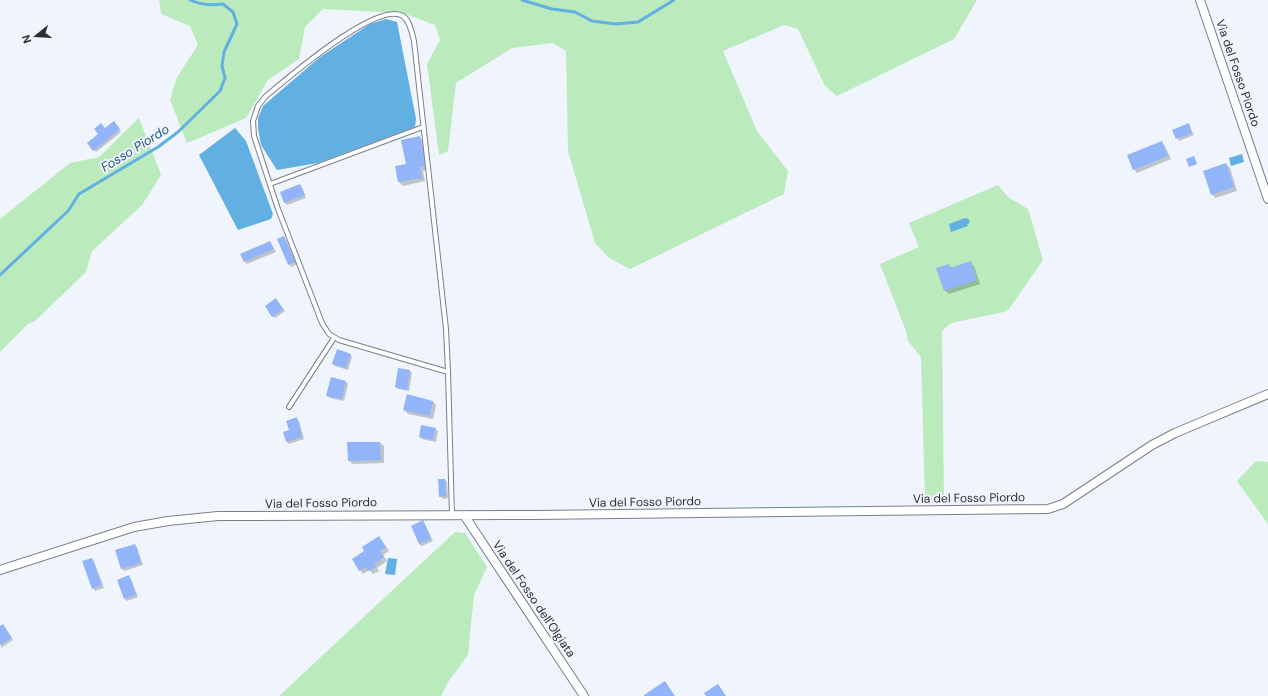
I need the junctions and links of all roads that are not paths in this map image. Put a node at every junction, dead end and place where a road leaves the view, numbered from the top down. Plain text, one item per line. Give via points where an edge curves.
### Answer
1 (1200, 0) edge
2 (423, 127) junction
3 (270, 184) junction
4 (1268, 199) edge
5 (334, 338) junction
6 (448, 372) junction
7 (1268, 394) edge
8 (289, 407) dead end
9 (452, 515) junction
10 (464, 515) junction
11 (0, 570) edge
12 (584, 696) edge

1 - 4 street, Via del Fosso Piordo
2 - 3 lane
2 - 3 lane via 414,41 410,28 403,16 397,14 374,19 342,36 262,100 252,121
2 - 6 lane via 446,328
3 - 5 lane via 322,323
5 - 6 lane
5 - 8 lane
6 - 9 lane
7 - 10 street, Via del Fosso Piordo via 1162,439 1063,504 1048,509
9 - 10 street, Via del Fosso Piordo
9 - 11 street, Via del Fosso Piordo via 218,516 168,520 134,527
10 - 12 street, Via del Fosso dell'Olgiata

